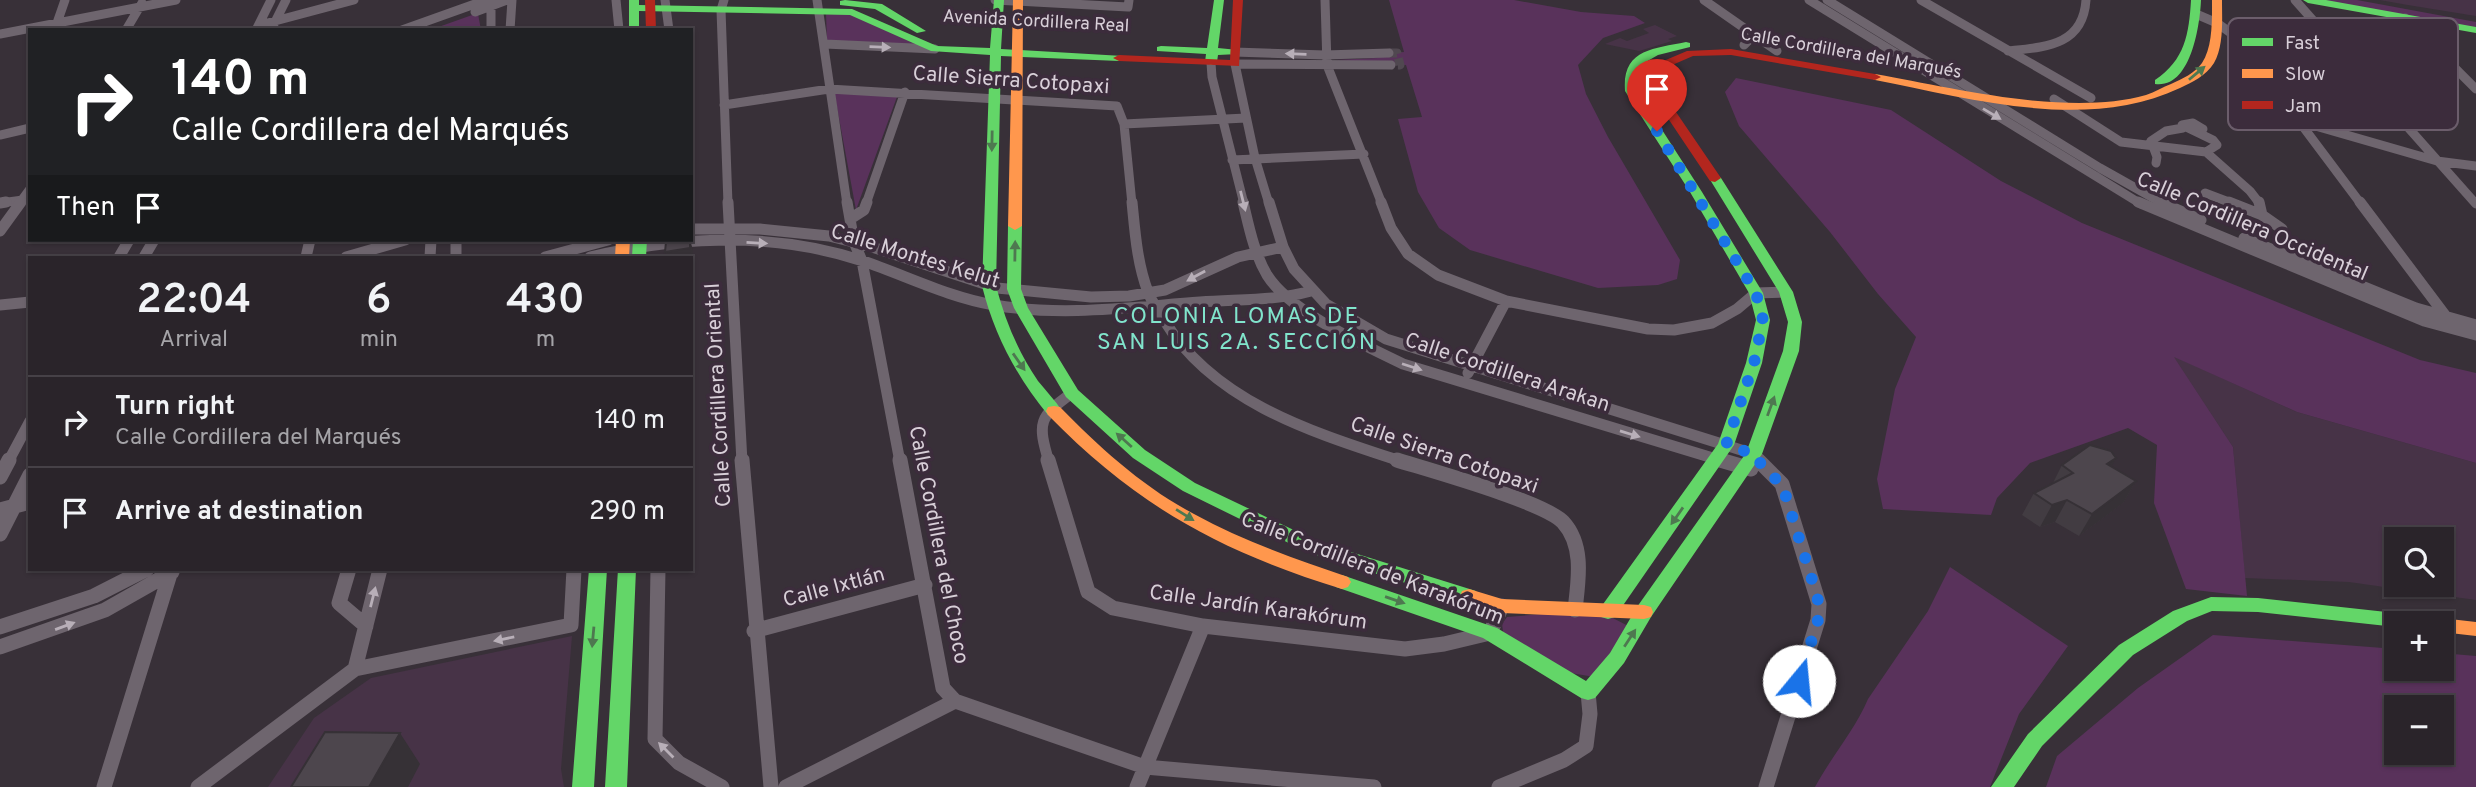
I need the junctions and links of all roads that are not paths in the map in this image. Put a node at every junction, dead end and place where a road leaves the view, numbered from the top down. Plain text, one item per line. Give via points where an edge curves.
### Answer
1 (65, 0) edge
2 (176, 0) edge
3 (271, 0) edge
4 (286, 0) edge
5 (354, 0) edge
6 (510, 0) edge
7 (616, 0) edge
8 (1129, 0) edge
9 (1219, 0) edge
10 (1238, 0) edge
11 (1325, 0) edge
12 (1704, 0) edge
13 (1810, 0) edge
14 (1827, 0) edge
15 (1921, 0) edge
16 (2086, 0) edge
17 (2217, 0) edge
18 (2295, 0) edge
19 (2308, 0) edge
20 (2375, 0) edge
21 (998, 1) edge
22 (1018, 1) edge
23 (490, 2) edge
24 (141, 4) edge
25 (723, 4) edge
26 (816, 4) edge
27 (1105, 4) edge
28 (2196, 7) edge
29 (653, 9) edge
30 (2311, 18) edge
31 (2406, 18) edge
32 (2476, 19) edge
33 (57, 23) junction
34 (2217, 23) junction
35 (273, 26) edge
36 (258, 27) edge
37 (2458, 27) edge
38 (31, 28) edge
39 (127, 28) edge
40 (407, 28) edge
41 (430, 28) edge
42 (491, 28) edge
43 (510, 28) edge
44 (619, 28) edge
45 (636, 28) edge
46 (28, 29) edge
47 (2476, 30) edge
48 (2228, 31) edge
49 (0, 34) edge
50 (1750, 40) junction
51 (825, 44) junction
52 (996, 47) junction
53 (1019, 48) junction
54 (935, 49) junction
55 (1212, 51) junction
56 (2008, 51) junction
57 (1654, 52) junction
58 (1389, 53) dead end
59 (1234, 58) junction
60 (1326, 60) junction
61 (1670, 60) junction
62 (1391, 65) dead end
63 (2458, 71) edge
64 (1890, 76) junction
65 (1934, 79) junction
66 (1959, 88) junction
67 (829, 89) junction
68 (2476, 89) edge
69 (905, 92) junction
70 (1983, 96) junction
71 (993, 97) junction
72 (1016, 98) junction
73 (2091, 98) junction
74 (2058, 102) junction
75 (724, 106) junction
76 (1246, 118) junction
77 (28, 120) edge
78 (1224, 120) junction
79 (1124, 124) junction
80 (0, 126) edge
81 (28, 128) edge
82 (2304, 130) edge
83 (2328, 130) edge
84 (2410, 130) edge
85 (0, 135) edge
86 (2152, 147) junction
87 (2206, 152) junction
88 (1364, 154) junction
89 (1255, 158) junction
90 (1232, 160) junction
91 (2437, 161) junction
92 (2156, 163) dead end
93 (2476, 166) edge
94 (1696, 191) junction
95 (1724, 191) junction
96 (28, 192) edge
97 (2205, 193) dead end
98 (23, 200) junction
99 (2159, 201) junction
100 (0, 203) edge
101 (2476, 204) edge
102 (2144, 205) junction
103 (2262, 215) junction
104 (850, 219) junction
105 (730, 227) junction
106 (693, 229) edge
107 (2282, 229) dead end
108 (0, 230) edge
109 (693, 241) edge
110 (398, 242) edge
111 (661, 242) edge
112 (731, 242) junction
113 (854, 242) junction
114 (603, 246) edge
115 (640, 247) edge
116 (1283, 247) junction
117 (623, 248) edge
118 (1255, 249) junction
119 (349, 256) edge
120 (550, 256) edge
121 (862, 261) junction
122 (989, 286) junction
123 (1014, 289) junction
124 (1311, 291) junction
125 (1786, 292) junction
126 (1148, 293) junction
127 (1756, 293) junction
128 (1287, 298) junction
129 (1506, 301) junction
130 (28, 302) edge
131 (0, 305) edge
132 (993, 305) junction
133 (1021, 308) junction
134 (1155, 308) junction
135 (2447, 318) junction
136 (2476, 325) edge
137 (2456, 331) junction
138 (2476, 335) edge
139 (1470, 367) junction
140 (1463, 383) junction
141 (1072, 393) junction
142 (1051, 408) junction
143 (28, 425) edge
144 (1726, 445) junction
145 (1754, 454) junction
146 (1716, 460) junction
147 (1745, 469) junction
148 (1765, 470) junction
149 (0, 477) edge
150 (28, 478) edge
151 (28, 503) edge
152 (7, 509) edge
153 (0, 534) edge
154 (143, 571) edge
155 (169, 571) edge
156 (171, 571) edge
157 (348, 571) edge
158 (380, 571) edge
159 (575, 571) edge
160 (598, 571) edge
161 (627, 571) edge
162 (658, 571) edge
163 (925, 585) junction
164 (1502, 607) junction
165 (1575, 610) junction
166 (1608, 612) junction
167 (1644, 612) junction
168 (2384, 619) edge
169 (571, 625) joint
170 (366, 626) junction
171 (1203, 626) junction
172 (2454, 626) edge
173 (0, 627) edge
174 (2476, 629) edge
175 (754, 631) junction
176 (1490, 633) junction
177 (0, 647) edge
178 (355, 669) junction
179 (1588, 692) junction
180 (955, 701) junction
181 (1145, 767) junction
182 (104, 787) edge
183 (198, 787) edge
184 (583, 787) edge
185 (616, 787) edge
186 (722, 787) edge
187 (771, 787) edge
188 (786, 787) edge
189 (1137, 787) edge
190 (1374, 787) edge
191 (1499, 787) edge
192 (1766, 787) edge
193 (2002, 787) edge

1 - 33 street
2 - 24 street
3 - 36 street
4 - 35 street
5 - 35 street
6 - 23 street
6 - 43 street
7 - 44 street
8 - 27 street via 1128,7
9 - 55 main road, Calle Cordillera Arakan
10 - 59 main road, Calle Cordillera Arakan
11 - 60 street
12 - 50 street
13 - 65 street
14 - 66 street, Calle Cordillera Occidental
15 - 56 street
16 - 56 street via 2082,23 2073,36 2049,46
17 - 34 main road, Calle Cordillera del Marqués
18 - 30 street
19 - 31 main road
20 - 32 main road
21 - 22 street
21 - 52 main road, Calle Cordillera de Karakórum
22 - 27 street
22 - 53 main road, Calle Cordillera de Karakórum
23 - 40 street
23 - 41 street
23 - 42 street
24 - 33 street
24 - 39 street
25 - 26 main road, Avenida Cordillera Real
25 - 29 main road, Avenida Cordillera Real
25 - 75 street, Calle Cordillera Oriental
26 - 51 street, Calle Cordillera del Choco
26 - 52 main road, Avenida Cordillera Real via 870,4 926,34
26 - 54 main road, Avenida Cordillera Real via 860,14
28 - 34 street
28 - 73 main road, Calle Cordillera del Marqués via 2189,58 2174,76 2144,88
29 - 45 main road
33 - 38 street
34 - 48 street
74 -> 34 main road, Calle Cordillera del Marqués via 2121,103 2149,98 2188,80 2208,64
35 - 36 street
37 - 47 main road
46 - 49 street
50 - 57 main road, Calle Cordillera del Marqués
50 - 64 main road, Calle Cordillera del Marqués via 1777,51
51 -> 54 street, Avenida Cordillera Real
51 - 67 street, Calle Cordillera del Choco
52 - 53 main road, Avenida Cordillera Real
52 - 54 main road, Avenida Cordillera Real
52 - 71 main road, Calle Cordillera de Karakórum
53 - 55 main road, Avenida Cordillera Real
53 - 55 main road, Avenida Cordillera Real
53 - 72 main road, Calle Cordillera de Karakórum
55 - 59 main road, Avenida Cordillera Real
55 - 78 street, Calle Cordillera Arakan
56 - 73 street
57 - 61 main road
57 - 94 main road via 1634,64 1631,91
58 - 60 street, Avenida Cordillera Real
59 - 60 street, Avenida Cordillera Real
59 - 76 street, Calle Cordillera Arakan
60 - 62 street, Avenida Cordillera Real
60 - 88 street
61 - 64 main road, Calle Cordillera del Marqués via 1691,53 1731,52
61 - 95 main road via 1658,67 1652,79 1656,90
63 - 68 street
64 - 65 main road, Calle Cordillera del Marqués
64 - 66 main road, Calle Cordillera del Marqués
65 - 66 main road, Calle Cordillera del Marqués
66 - 70 main road, Calle Cordillera del Marqués
66 - 74 main road, Calle Cordillera del Marqués
66 -> 102 street, Calle Cordillera Occidental
67 - 69 street, Calle Sierra Cotopaxi
67 - 75 street, Calle Sierra Cotopaxi
67 - 104 street, Calle Cordillera del Choco
69 - 71 street, Calle Sierra Cotopaxi
69 - 104 street via 864,210
70 - 74 main road, Calle Cordillera del Marqués
70 - 99 street, Calle Cordillera Occidental
71 - 72 street, Calle Sierra Cotopaxi
71 -> 122 main road, Calle Cordillera de Karakórum
72 - 79 street, Calle Sierra Cotopaxi via 1116,106
123 -> 72 main road, Calle Cordillera de Karakórum
73 - 74 main road, Calle Cordillera del Marqués
74 - 86 street via 2121,142
75 - 105 street, Calle Cordillera Oriental
76 - 78 street
76 - 89 street, Calle Cordillera Arakan
77 - 80 street
78 - 79 street
78 - 90 street, Calle Cordillera Arakan
79 - 126 street, Calle Sierra Cotopaxi via 1137,252
81 - 85 street
82 - 135 street
83 - 91 street
84 - 91 street
86 - 87 street
86 - 87 street via 2158,134 2194,124 2217,145
86 - 92 street
87 - 103 street via 2250,191 2261,205
88 - 89 street
88 - 129 street via 1391,228 1408,254 1438,275
89 - 90 street
89 - 116 street, Calle Cordillera Arakan
90 -> 118 street, Calle Cordillera Arakan
91 - 93 street
91 - 101 street
94 - 95 main road
94 - 127 main road
95 - 125 main road
96 - 98 street
97 - 103 street
98 - 100 street
98 - 108 street
99 - 102 street
99 - 135 street, Calle Cordillera Occidental
102 - 137 street, Calle Cordillera Occidental
103 - 107 street
104 - 113 street, Calle Cordillera del Choco
105 - 106 street, Calle Montes Kelut
105 - 112 street, Calle Cordillera Oriental
105 - 113 street, Calle Montes Kelut via 785,230
109 - 112 street, Calle Montes Kelut
110 - 119 street
111 - 115 street, Calle Montes Kelut
112 -> 121 street, Calle Montes Kelut via 787,244
112 - 175 street, Calle Cordillera Oriental
113 - 121 street, Calle Cordillera del Choco
113 - 122 street, Calle Montes Kelut
114 - 117 street, Calle Montes Kelut
114 - 120 street, Calle Montes Kelut
115 - 117 street, Calle Montes Kelut
116 - 118 street, Calle Montes Kelut
116 - 124 street, Calle Cordillera Arakan
118 -> 126 street, Calle Montes Kelut via 1174,288
118 - 128 street, Calle Cordillera Arakan via 1268,276
121 - 132 street, Calle Montes Kelut
121 - 163 street, Calle Cordillera del Choco
122 - 123 street, Calle Montes Kelut
122 - 132 main road, Calle Cordillera de Karakórum
123 - 126 street, Calle Montes Kelut via 1082,297
123 - 133 main road, Calle Cordillera de Karakórum
124 - 128 street, Calle Montes Kelut
124 - 139 street, Calle Cordillera Arakan via 1386,339
125 - 127 street
145 -> 125 main road via 1791,351 1796,322
126 - 134 street, Calle Sierra Cotopaxi
127 - 129 street via 1712,323 1674,330 1620,325
127 - 144 main road via 1761,331
128 - 134 street, Calle Montes Kelut
128 -> 140 street, Calle Cordillera Arakan via 1353,340 1402,364
129 - 139 street
130 - 131 street
132 - 133 street, Calle Montes Kelut
132 -> 142 main road, Calle Cordillera de Karakórum via 1012,351
133 - 134 street, Calle Montes Kelut
133 - 141 main road, Calle Cordillera de Karakórum
134 - 165 street, Calle Sierra Cotopaxi via 1177,341 1224,386 1313,432 1498,493 1563,522 1580,569
135 - 136 street, Calle Cordillera Occidental
135 - 137 street
137 - 138 street, Calle Cordillera Occidental
139 - 140 street
139 - 144 street, Calle Cordillera Arakan
140 -> 146 street, Calle Cordillera Arakan
141 - 142 street
164 -> 141 main road, Calle Cordillera de Karakórum via 1313,547 1189,486 1139,454
142 - 171 street, Calle Jardín Karakórum via 1042,420 1044,443 1088,592 1113,608
142 -> 176 main road, Calle Cordillera de Karakórum via 1138,486 1205,528 1291,565
143 - 149 street
144 - 145 street, Calle Cordillera Arakan
144 - 146 main road
145 - 147 main road
145 - 148 street
146 - 147 street, Calle Cordillera Arakan
146 -> 166 main road
147 - 148 street
147 - 167 main road
148 - 192 street via 1782,484 1819,604
150 - 152 street
151 - 152 street
152 - 153 street
154 - 173 street via 107,590
177 -> 155 street via 105,610
156 - 182 street
157 - 170 street via 339,603
170 -> 158 street
159 - 169 street
160 -> 184 main road
161 - 185 main road
186 -> 162 street via 679,763 655,739
163 - 175 street, Calle Ixtlán
163 - 180 street, Calle Cordillera del Choco via 943,688
164 - 165 main road, Calle Cordillera de Karakórum
164 - 176 street
165 - 166 main road, Calle Cordillera de Karakórum
166 - 167 main road, Calle Cordillera de Karakórum
179 -> 167 main road via 1617,658
168 - 193 main road via 2211,604 2180,616 2126,650 2035,740
169 -> 178 street
170 - 178 street
171 - 176 street, Calle Jardín Karakórum via 1405,649
171 - 181 street
172 - 174 main road
175 - 187 street, Calle Cordillera Oriental
176 - 179 main road, Calle Cordillera de Karakórum
178 - 183 street
179 - 191 street via 1586,746
180 - 181 street
180 - 188 street
181 - 189 street
181 - 190 street

